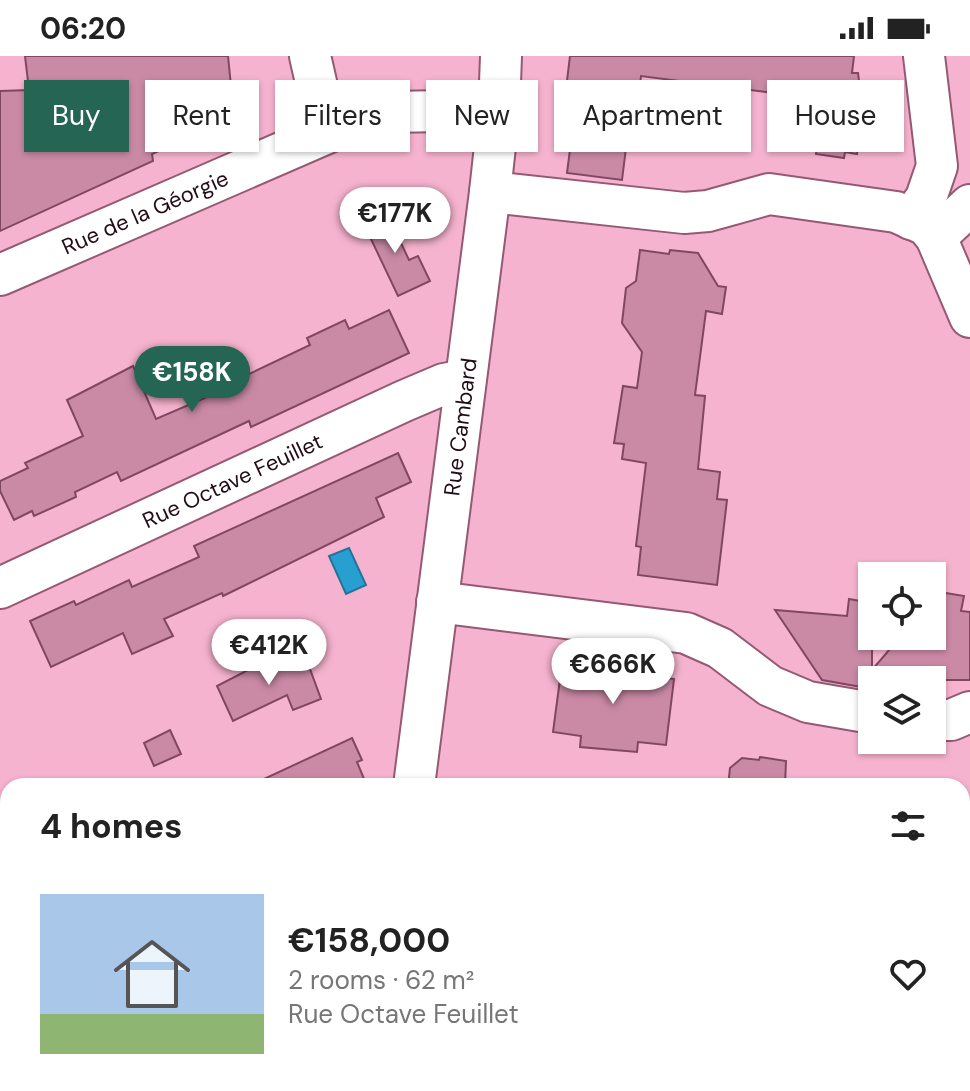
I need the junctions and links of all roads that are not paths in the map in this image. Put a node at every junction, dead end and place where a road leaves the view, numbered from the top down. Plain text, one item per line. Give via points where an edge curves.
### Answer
1 (310, 56) edge
2 (924, 56) edge
3 (498, 60) edge
4 (316, 80) edge
5 (498, 80) edge
6 (281, 152) edge
7 (494, 152) edge
8 (933, 180) junction
9 (490, 192) junction
10 (970, 203) edge
11 (924, 228) junction
12 (0, 275) edge
13 (970, 317) edge
14 (465, 380) junction
15 (0, 588) edge
16 (437, 602) junction
17 (858, 711) edge
18 (970, 712) edge
19 (946, 720) edge
20 (415, 778) edge

1 - 4 street
2 - 8 street via 937,166
3 - 5 street, Rue Cambard
6 - 12 street, Rue de la Géorgie
7 - 9 street, Rue Cambard
8 - 10 street
8 - 11 street
9 - 11 street via 684,213 769,194 896,212
9 - 14 street, Rue Cambard
10 - 11 street
11 - 13 street
14 - 15 street, Rue Octave Feuillet via 404,401
14 - 16 street, Rue Cambard
16 - 17 street via 686,633 720,648 770,686 808,702
16 - 20 street, Rue Cambard
18 - 19 street

